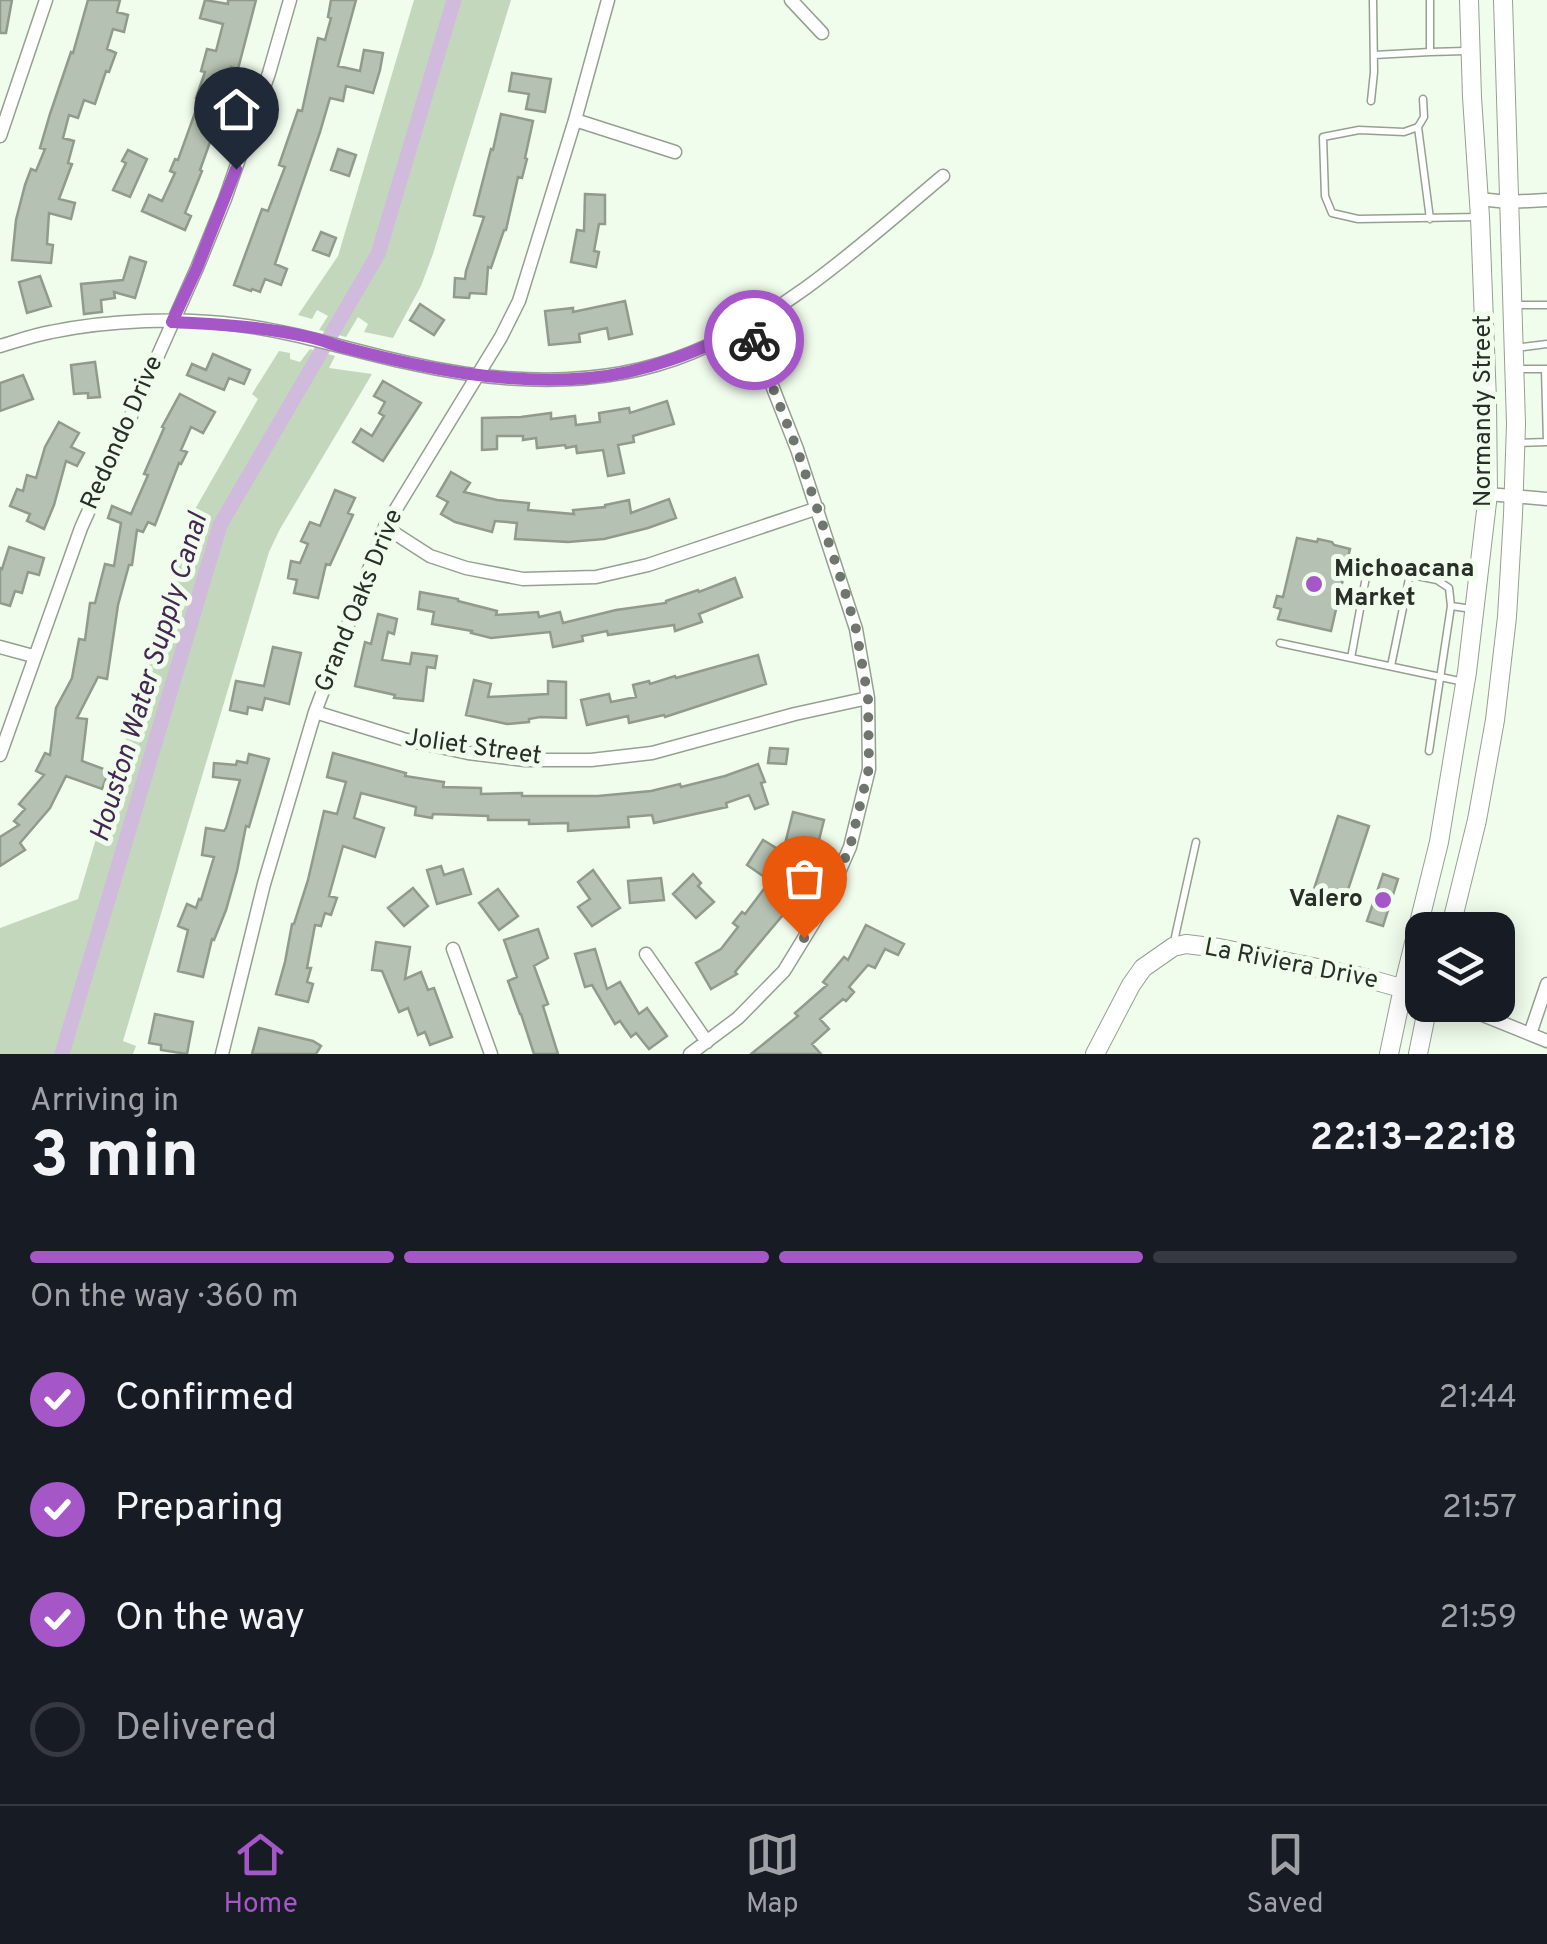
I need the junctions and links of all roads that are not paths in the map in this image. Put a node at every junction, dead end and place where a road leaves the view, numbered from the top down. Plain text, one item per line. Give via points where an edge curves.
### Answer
1 (46, 0) edge
2 (290, 0) edge
3 (608, 0) edge
4 (791, 0) edge
5 (1373, 0) edge
6 (1430, 0) edge
7 (1469, 0) edge
8 (1503, 0) edge
9 (822, 33) dead end
10 (1470, 50) junction
11 (1430, 52) junction
12 (1374, 55) junction
13 (1422, 99) dead end
14 (1371, 102) dead end
15 (575, 120) junction
16 (1418, 127) junction
17 (0, 136) edge
18 (675, 152) dead end
19 (943, 176) dead end
20 (1547, 200) edge
21 (1508, 202) junction
22 (1480, 208) junction
23 (1430, 219) junction
24 (1512, 305) junction
25 (1547, 306) edge
26 (172, 322) junction
27 (749, 327) junction
28 (1547, 344) edge
29 (0, 346) edge
30 (1514, 348) junction
31 (1514, 369) junction
32 (1546, 369) edge
33 (476, 376) junction
34 (1547, 442) edge
35 (1516, 443) junction
36 (1488, 494) junction
37 (1513, 496) junction
38 (1547, 499) edge
39 (818, 508) junction
40 (384, 527) junction
41 (1410, 574) junction
42 (1450, 606) junction
43 (1474, 610) junction
44 (1280, 643) dead end
45 (0, 647) edge
46 (34, 656) junction
47 (1352, 658) junction
48 (1391, 666) junction
49 (1440, 677) junction
50 (1465, 682) junction
51 (868, 698) junction
52 (315, 712) junction
53 (1456, 741) junction
54 (1490, 745) junction
55 (1429, 751) dead end
56 (0, 755) edge
57 (1196, 842) dead end
58 (1455, 912) edge
59 (1173, 947) junction
60 (453, 949) dead end
61 (646, 954) dead end
62 (1547, 984) edge
63 (1402, 988) junction
64 (1405, 989) edge
65 (1425, 1022) edge
66 (1500, 1022) edge
67 (1530, 1034) junction
68 (1547, 1041) edge
69 (707, 1042) junction
70 (222, 1054) edge
71 (491, 1054) edge
72 (690, 1054) edge
73 (1094, 1054) edge
74 (1389, 1054) edge
75 (1418, 1054) edge

1 - 17 street
2 - 26 street, Redondo Drive via 241,154
3 - 15 street, Grand Oaks Drive
4 - 9 street
5 - 12 lane
6 - 11 lane
7 - 10 main road, Normandy Street
8 - 21 main road, Normandy Street
10 - 11 lane
10 - 22 main road, Normandy Street
11 - 12 lane
12 - 14 lane
13 - 16 lane
15 - 18 street
15 - 33 street, Grand Oaks Drive via 519,301
16 - 23 lane
16 - 23 lane via 1323,136 1325,196 1332,213 1358,219
19 - 27 street
20 - 21 street
21 - 22 street
21 - 24 main road, Normandy Street
22 - 23 lane
22 - 36 main road, Normandy Street
24 - 25 lane
24 - 30 main road, Normandy Street
26 - 29 street via 50,332
26 - 33 street via 236,324
26 - 46 street, Redondo Drive via 81,528
27 - 33 street via 638,370 591,378
27 - 39 street
28 - 30 lane
30 - 31 main road, Normandy Street
31 - 32 lane
31 - 35 main road, Normandy Street
32 - 34 lane
33 - 40 street, Grand Oaks Drive
34 - 35 lane
35 - 37 main road, Normandy Street
36 - 37 street
36 - 43 main road, Normandy Street
37 - 38 street
37 - 54 main road, Normandy Street via 1507,617
39 - 40 street via 596,577 522,578 466,568 430,556
39 - 51 street via 856,629
40 - 52 street, Grand Oaks Drive
41 - 42 lane via 1449,588
41 - 47 lane via 1368,566
41 - 48 lane
42 - 43 lane
42 - 49 lane
43 - 50 main road, Normandy Street
44 - 47 lane
45 - 46 street
46 - 56 street, Redondo Drive
47 - 48 lane
48 - 49 lane
49 - 50 lane
49 - 55 lane
50 - 53 main road, Normandy Street
51 - 52 street, Joliet Street via 652,753 591,760 468,752
51 - 69 street via 869,768 850,847 825,904 784,972
52 - 70 street, Grand Oaks Drive
53 - 54 main road
53 - 63 main road, Normandy Street via 1440,842
54 - 58 main road, Normandy Street
57 - 59 lane
59 - 63 main road, La Riviera Drive via 1219,948
59 - 73 main road, La Riviera Drive via 1143,968
60 - 71 street
61 - 69 street
62 - 67 street
63 - 64 main road, La Riviera Drive
63 - 74 main road, Normandy Street
65 - 75 main road
66 - 67 street
67 - 68 street
69 - 72 street

